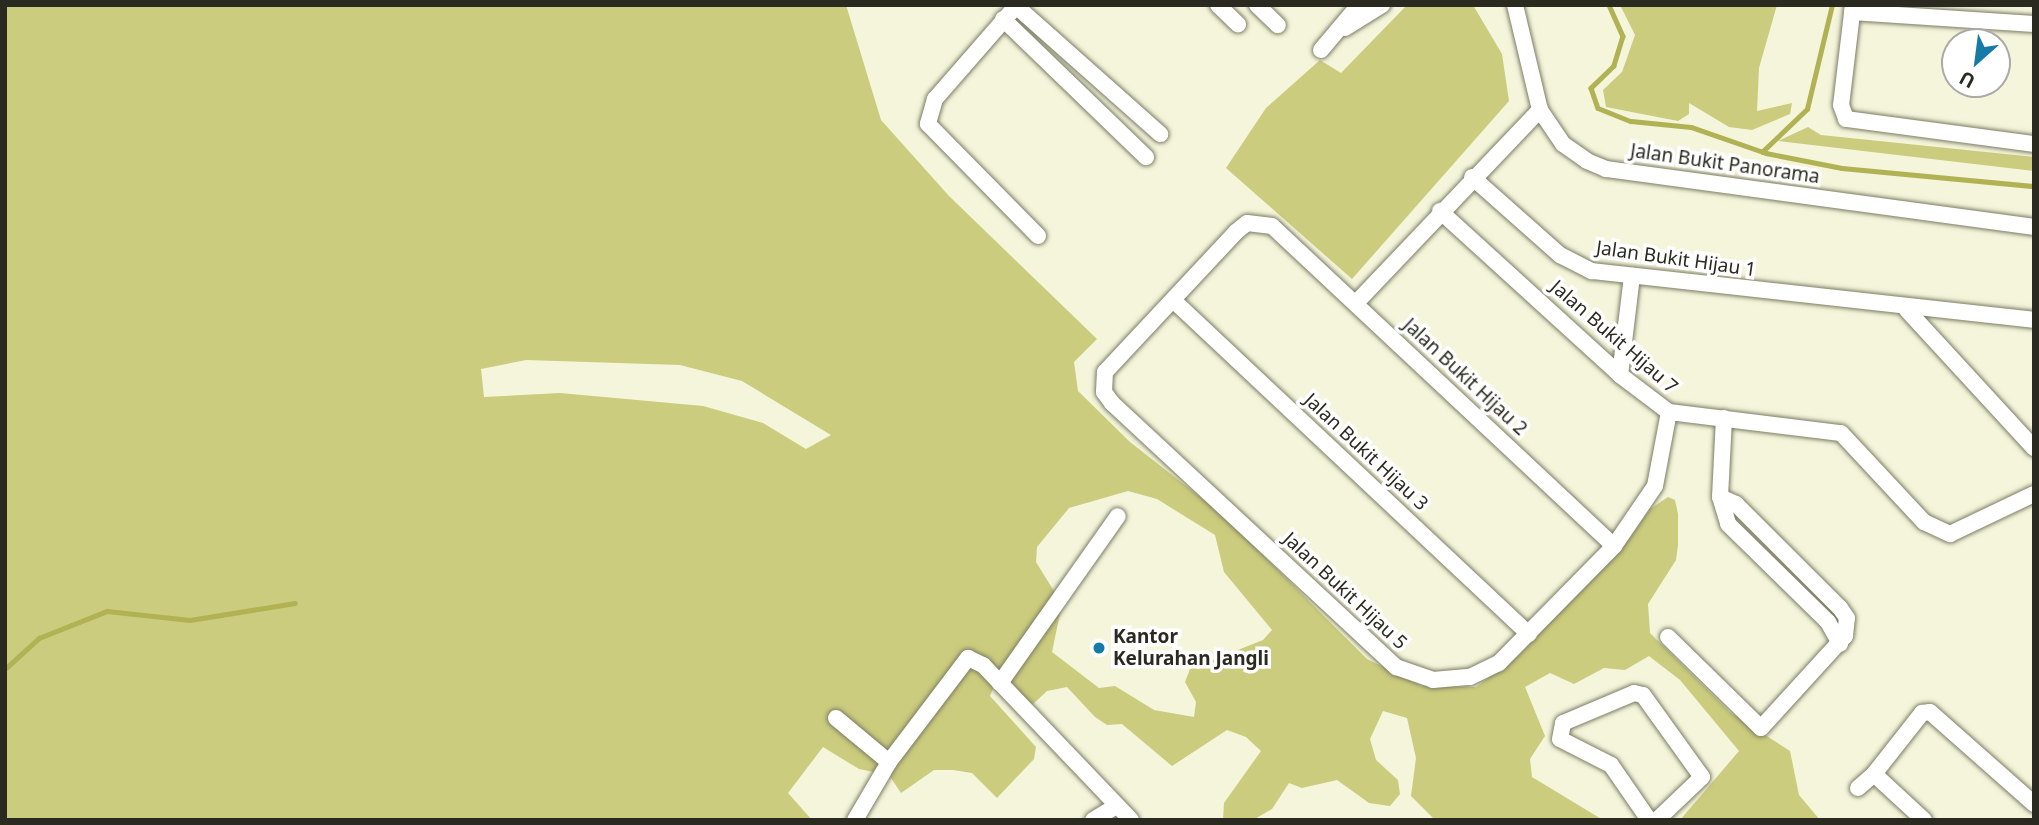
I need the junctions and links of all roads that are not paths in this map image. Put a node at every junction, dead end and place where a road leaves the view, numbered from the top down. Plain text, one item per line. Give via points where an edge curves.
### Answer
1 (1218, 5) edge
2 (1257, 5) edge
3 (1359, 5) edge
4 (1382, 5) edge
5 (1016, 6) edge
6 (1514, 6) edge
7 (1852, 9) edge
8 (1003, 19) junction
9 (1238, 24) dead end
10 (2034, 24) edge
11 (1278, 25) dead end
12 (1341, 31) junction
13 (1321, 50) dead end
14 (1540, 110) junction
15 (1160, 134) dead end
16 (2034, 144) edge
17 (1146, 158) dead end
18 (1472, 177) junction
19 (1440, 211) junction
20 (2034, 227) edge
21 (1038, 236) dead end
22 (1632, 276) junction
23 (1173, 300) junction
24 (1356, 303) junction
25 (1907, 310) junction
26 (2034, 320) edge
27 (1620, 375) junction
28 (1669, 412) junction
29 (1724, 418) junction
30 (2034, 448) edge
31 (2034, 494) edge
32 (1118, 516) dead end
33 (1614, 546) junction
34 (1530, 634) junction
35 (1668, 637) dead end
36 (1000, 683) junction
37 (836, 718) dead end
38 (889, 762) junction
39 (1874, 774) junction
40 (1858, 788) dead end
41 (2034, 804) edge
42 (1116, 806) junction
43 (855, 820) edge
44 (1093, 820) edge
45 (1131, 820) edge
46 (1649, 820) edge
47 (1657, 820) edge
48 (1924, 820) edge

1 - 9 street
2 - 11 street
3 - 12 street
4 - 12 street
5 - 8 street
5 - 15 street
6 - 14 street, Jalan Bukit Panorama
7 - 10 street
7 - 16 street via 1840,105 1846,119
8 - 17 street
8 - 21 street via 935,99 928,124
12 - 13 street
14 - 18 street
14 - 20 street, Jalan Bukit Panorama via 1563,144 1606,169
18 - 19 street
18 - 22 street, Jalan Bukit Hijau 1 via 1576,265
19 - 24 street
19 - 27 street, Jalan Bukit Hijau 7
22 - 25 street, Jalan Bukit Hijau 1
22 - 27 street
23 - 24 street, Jalan Bukit Hijau 2 via 1247,223 1272,226 1287,237
23 - 34 street, Jalan Bukit Hijau 3
23 - 34 street, Jalan Bukit Hijau 5 via 1112,362 1102,381 1112,403 1405,672 1433,680 1470,677 1499,663
24 - 33 street, Jalan Bukit Hijau 2
25 - 26 street, Jalan Bukit Hijau 1
25 - 30 street
27 - 28 street, Jalan Bukit Hijau 7
28 - 29 street, Jalan Bukit Hijau 7
28 - 33 street, Jalan Bukit Hijau 5 via 1655,486
29 - 31 street, Jalan Bukit Hijau 7 via 1841,433 1924,522 1950,534
29 - 35 street via 1720,497 1735,504 1840,608 1848,629 1840,644 1761,728
32 - 36 street
33 - 34 street, Jalan Bukit Hijau 5
36 - 38 street via 975,659 963,660
36 - 42 street
37 - 38 street
38 - 43 street
39 - 40 street
39 - 41 street via 1922,713 1930,712
39 - 48 street
42 - 44 street
42 - 45 street
46 - 47 street via 1611,765 1560,739 1563,723 1634,692 1643,695 1702,778

